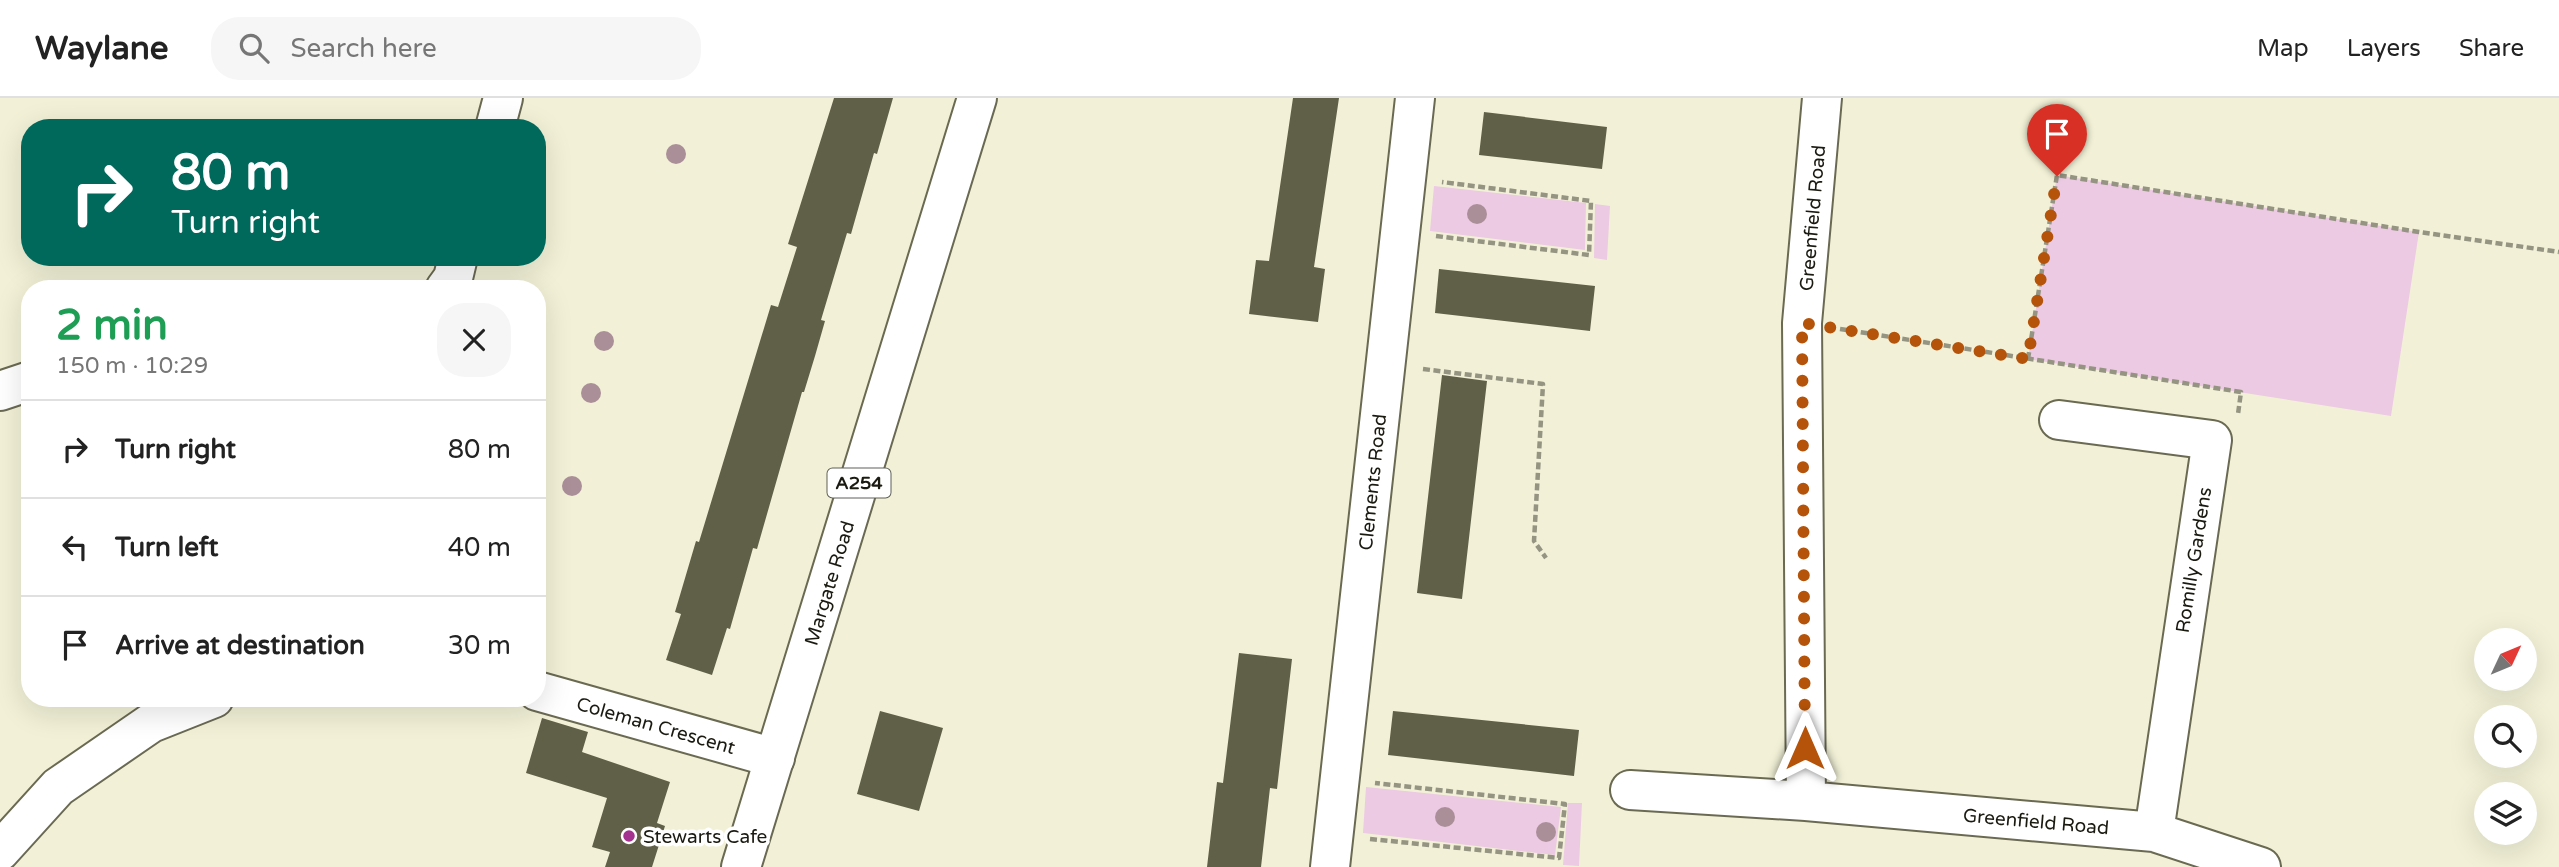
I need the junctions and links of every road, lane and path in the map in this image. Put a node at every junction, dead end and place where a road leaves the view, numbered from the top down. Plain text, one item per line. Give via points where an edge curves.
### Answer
1 (503, 98) edge
2 (977, 98) edge
3 (1415, 98) edge
4 (1822, 98) edge
5 (497, 119) edge
6 (1406, 178) junction
7 (1400, 232) junction
8 (2559, 251) edge
9 (1802, 323) junction
10 (2028, 359) junction
11 (1385, 364) junction
12 (21, 384) edge
13 (0, 391) edge
14 (2059, 420) dead end
15 (2212, 440) junction
16 (1546, 558) dead end
17 (546, 694) edge
18 (191, 707) edge
19 (775, 758) junction
20 (1340, 779) junction
21 (1630, 790) dead end
22 (1806, 801) junction
23 (2154, 832) junction
24 (0, 851) edge
25 (1332, 851) edge
26 (741, 867) edge
27 (2262, 867) edge

1 - 5 street
2 - 19 street, Margate Road / A254
3 - 6 street, Clements Road
4 - 9 street, Greenfield Road
6 - 7 street, Clements Road
6 - 7 path via 1591,201 1590,255
7 - 11 street, Clements Road
8 - 10 path via 2057,176
9 - 10 path
9 - 22 street, Greenfield Road
10 - 15 path via 2241,392 2237,424
11 - 16 path via 1543,384 1534,541
11 - 20 street, Clements Road
12 - 13 street
14 - 15 street
15 - 23 street, Romilly Gardens
17 - 19 street, Coleman Crescent
18 - 24 street via 151,723 58,787
19 - 26 street, Margate Road / A254
20 - 25 street, Clements Road
20 - 25 path via 1565,804 1559,858
21 - 22 street, Greenfield Road
22 - 23 street, Greenfield Road
23 - 27 street, Greenfield Road

